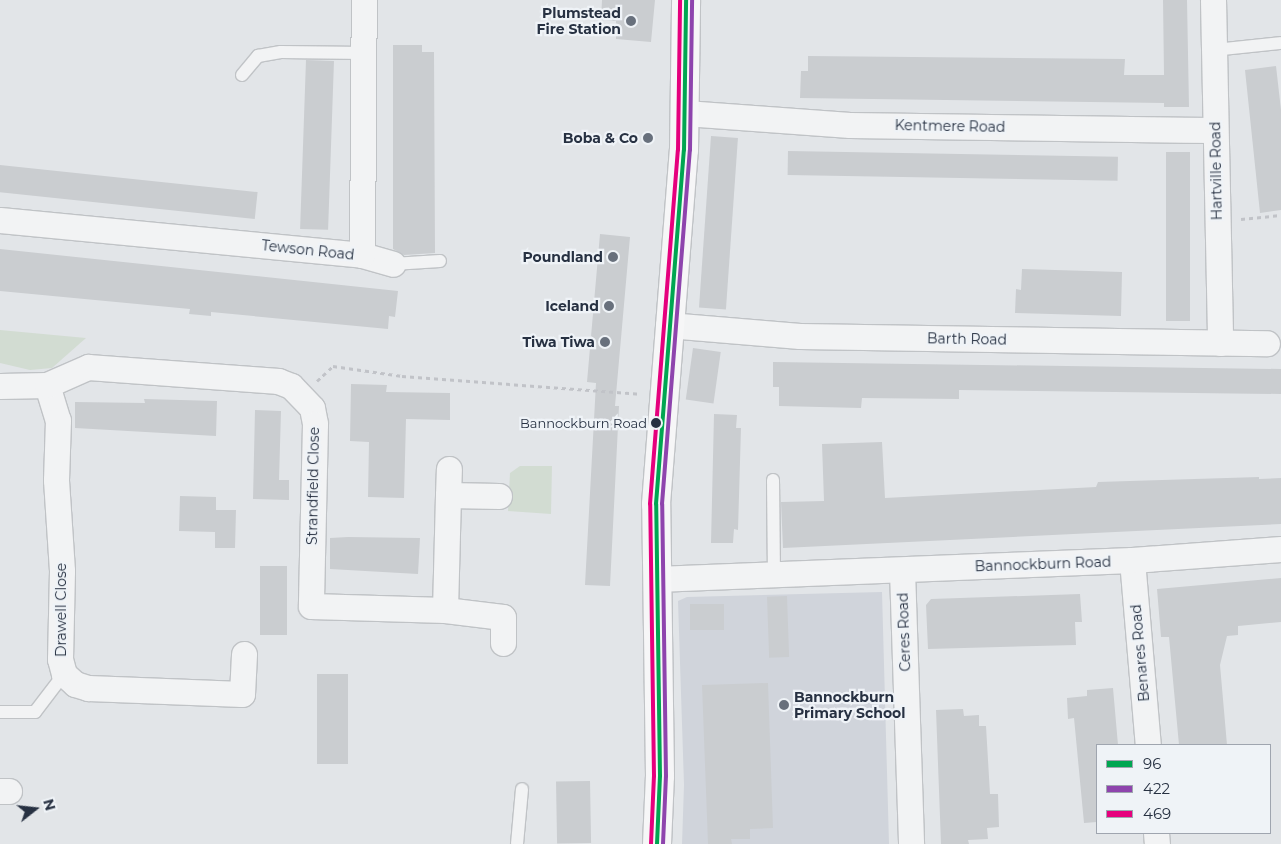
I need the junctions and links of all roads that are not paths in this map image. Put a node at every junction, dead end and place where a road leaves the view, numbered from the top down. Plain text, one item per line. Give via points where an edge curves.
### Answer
1 (364, 0) edge
2 (686, 0) edge
3 (1213, 0) edge
4 (1281, 43) edge
5 (1214, 50) junction
6 (364, 53) junction
7 (242, 75) dead end
8 (685, 113) junction
9 (1215, 130) junction
10 (0, 220) edge
11 (362, 255) junction
12 (440, 261) dead end
13 (393, 264) joint
14 (668, 325) junction
15 (1220, 343) junction
16 (1267, 343) dead end
17 (47, 385) junction
18 (0, 386) edge
19 (449, 470) dead end
20 (773, 480) dead end
21 (448, 495) junction
22 (499, 496) dead end
23 (1281, 549) edge
24 (1132, 560) junction
25 (902, 570) junction
26 (774, 575) junction
27 (656, 580) junction
28 (445, 610) junction
29 (503, 642) dead end
30 (244, 654) dead end
31 (64, 674) junction
32 (0, 712) edge
33 (1148, 744) edge
34 (522, 789) dead end
35 (517, 844) edge
36 (657, 844) edge
37 (911, 844) edge

1 - 6 street, Tewson Road
2 - 8 main road
3 - 5 street, Hartville Road
4 - 5 lane
5 - 9 street, Hartville Road
6 - 7 lane via 281,52 258,56
6 - 11 street, Tewson Road
8 - 9 street, Kentmere Road via 850,125
8 - 14 main road
9 - 15 street, Hartville Road
10 - 11 street, Tewson Road
11 - 13 street
12 - 13 lane
14 - 15 street, Barth Road via 800,336
14 - 27 main road via 656,504
15 - 16 street, Barth Road
17 - 18 street
17 - 28 street, Strandfield Close via 88,367 278,382 302,394 312,408 315,424 311,606
17 - 31 street, Drawell Close via 58,420 56,480 62,572 60,660
19 - 21 street
20 - 26 lane
21 - 22 street
21 - 28 street
23 - 24 street, Bannockburn Road
24 - 25 street, Bannockburn Road
24 - 33 street, Benares Road
25 - 26 street, Bannockburn Road
25 - 37 street, Ceres Road
26 - 27 street, Bannockburn Road
27 - 36 main road via 660,776
28 - 29 street, Strandfield Close via 503,617
30 - 31 street, Drawell Close via 242,694 88,688 75,684
31 - 32 lane via 35,712
34 - 35 lane

